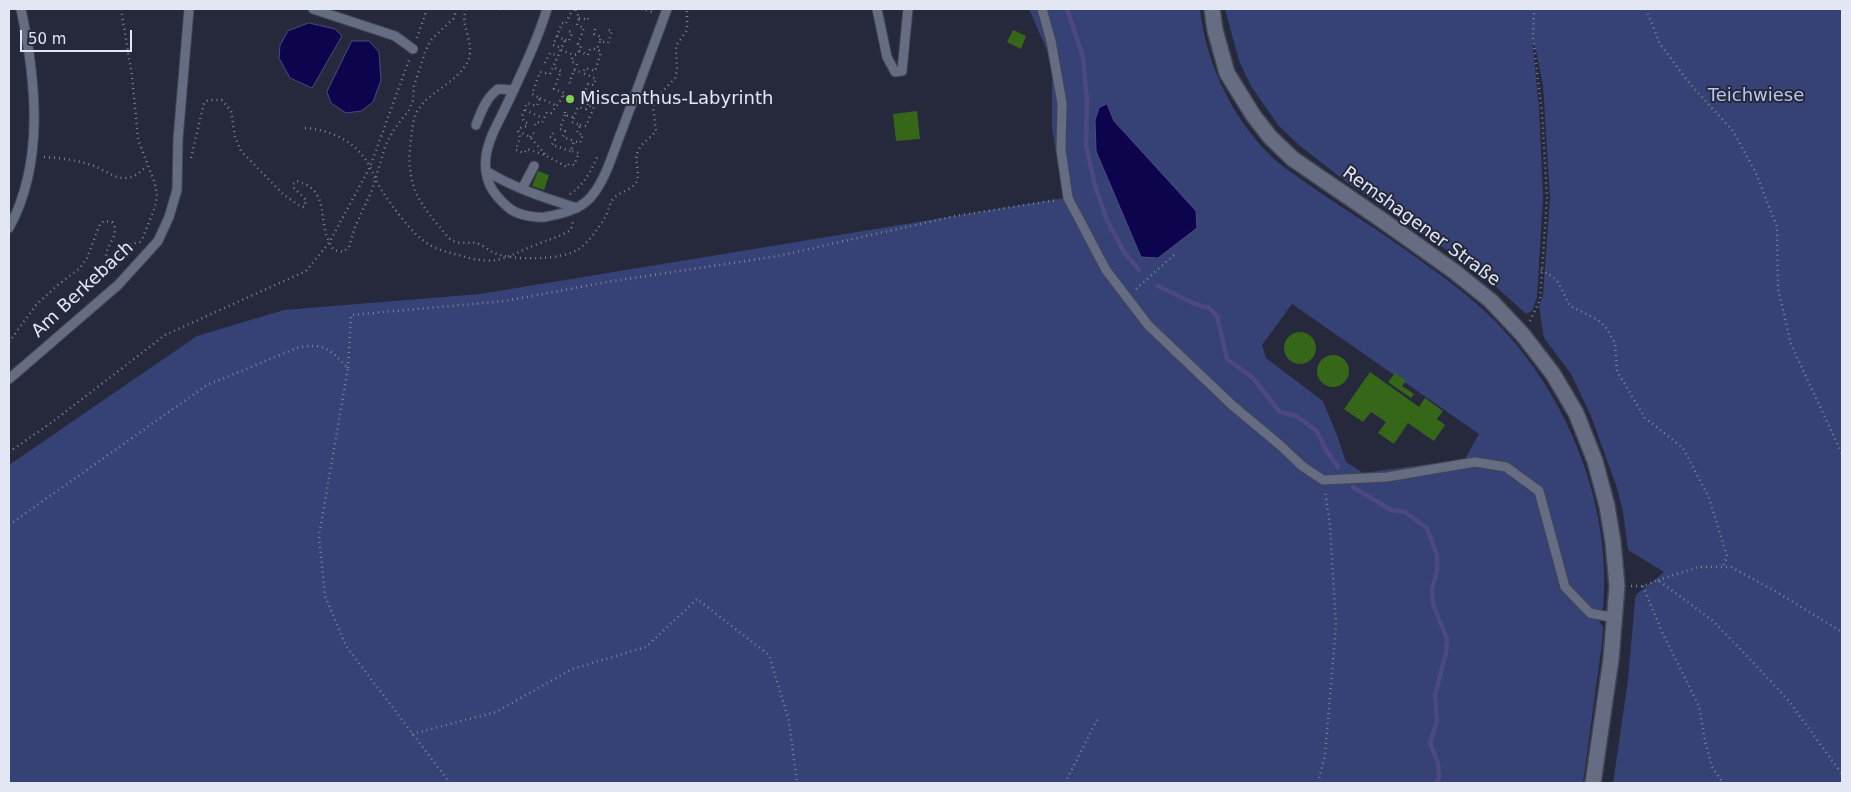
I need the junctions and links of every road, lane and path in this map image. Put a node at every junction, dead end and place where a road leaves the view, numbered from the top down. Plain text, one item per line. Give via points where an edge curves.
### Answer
1 (21, 9) edge
2 (121, 9) edge
3 (189, 9) edge
4 (313, 9) edge
5 (427, 9) edge
6 (457, 9) edge
7 (500, 9) edge
8 (511, 9) edge
9 (547, 9) edge
10 (575, 9) edge
11 (641, 9) edge
12 (667, 9) edge
13 (877, 9) edge
14 (908, 9) edge
15 (1042, 9) edge
16 (1212, 9) edge
17 (1534, 9) edge
18 (1646, 9) edge
19 (654, 10) edge
20 (652, 16) dead end
21 (579, 18) junction
22 (588, 18) dead end
23 (605, 29) dead end
24 (595, 30) dead end
25 (569, 32) dead end
26 (557, 36) junction
27 (565, 40) junction
28 (600, 42) junction
29 (413, 49) junction
30 (561, 49) junction
31 (597, 50) junction
32 (579, 51) junction
33 (574, 55) junction
34 (558, 56) junction
35 (545, 63) dead end
36 (553, 67) junction
37 (574, 70) junction
38 (583, 73) junction
39 (570, 83) dead end
40 (514, 90) junction
41 (563, 96) junction
42 (540, 98) junction
43 (571, 104) dead end
44 (588, 105) junction
45 (557, 106) junction
46 (525, 110) junction
47 (573, 117) junction
48 (544, 118) junction
49 (476, 125) dead end
50 (535, 125) dead end
51 (580, 125) junction
52 (305, 128) dead end
53 (518, 131) junction
54 (553, 133) dead end
55 (536, 135) dead end
56 (530, 137) junction
57 (574, 141) junction
58 (571, 150) junction
59 (545, 154) junction
60 (599, 154) dead end
61 (32, 157) junction
62 (190, 158) dead end
63 (147, 166) junction
64 (534, 166) joint
65 (370, 167) junction
66 (486, 171) junction
67 (375, 180) junction
68 (522, 189) junction
69 (564, 194) dead end
70 (1068, 198) junction
71 (576, 208) junction
72 (9, 228) edge
73 (158, 241) junction
74 (142, 242) junction
75 (329, 243) junction
76 (1174, 255) dead end
77 (1541, 270) junction
78 (1126, 298) junction
79 (1523, 336) junction
80 (9, 342) edge
81 (348, 368) junction
82 (9, 379) edge
83 (9, 452) edge
84 (1842, 454) edge
85 (1324, 480) junction
86 (9, 525) edge
87 (1723, 567) junction
88 (1658, 580) junction
89 (1617, 586) junction
90 (1643, 586) junction
91 (1615, 618) junction
92 (1842, 632) edge
93 (1098, 718) dead end
94 (412, 734) junction
95 (1842, 774) edge
96 (450, 783) edge
97 (797, 783) edge
98 (1065, 783) edge
99 (1318, 783) edge
100 (1593, 783) edge
101 (1723, 783) edge

1 - 61 lane via 34,87
2 - 63 path via 138,139
3 - 73 lane, Am Berkebach via 177,190
4 - 29 lane via 395,36
5 - 29 path
6 - 67 path via 453,19 431,40 425,52 413,100 386,144
7 - 8 path
9 - 40 lane
10 - 21 path
10 - 26 path via 566,24 562,23
11 - 19 path
12 - 71 lane via 606,170 589,200
13 - 14 lane via 886,57 896,72 902,71
15 - 70 lane via 1062,103 1061,150
16 - 79 main road, Remshagener Straße via 1227,73 1270,136 1293,159 1491,300
17 - 77 path via 1533,39 1547,198
18 - 84 path via 1660,44 1690,84 1733,131 1755,171 1777,227 1778,288 1791,344
19 - 20 path
21 - 22 path
21 - 32 path via 577,26 584,28
23 - 28 path via 612,32 608,44
24 - 28 path
25 - 27 path via 572,33 569,41
26 - 27 path
26 - 30 path via 553,45
27 - 30 path
28 - 31 path
29 - 65 path
30 - 33 path
30 - 34 path
31 - 32 path via 590,49 588,55
31 - 38 path via 601,52 595,71 586,68
32 - 33 path
33 - 37 path via 571,61 577,64
34 - 35 path via 550,53
34 - 36 path
36 - 41 path via 561,71 554,89 564,93
36 - 42 path via 550,74 540,72 532,94
37 - 38 path
37 - 39 path
38 - 44 path via 596,79 594,85 588,84 586,92 591,95
40 - 49 lane via 498,89 492,93
40 - 66 lane via 490,140
41 - 43 path via 572,100
41 - 45 path
42 - 45 path
42 - 46 path via 536,106 527,103
44 - 47 path via 586,109 578,107
44 - 51 path via 594,107 586,126
45 - 48 path
46 - 48 path
46 - 53 path via 522,116 527,126
47 - 51 path via 572,122
47 - 57 path via 565,114 560,129 565,131 563,137
48 - 50 path via 542,123 536,122
51 - 57 path via 578,133 583,135 580,143
52 - 65 path via 320,129 342,138 358,150
53 - 56 path
53 - 59 path via 520,137 516,150
54 - 58 path via 550,137 555,140 552,145
55 - 56 path via 533,133
56 - 59 path
57 - 58 path
58 - 59 path via 578,152 574,165 567,167
59 - 64 path
60 - 69 path via 582,184 570,194
61 - 63 path via 78,162 124,178 137,175
61 - 72 lane via 25,188
62 - 75 path via 204,103 222,100 231,111 240,150 284,196 304,207 306,200 293,184 303,182 316,191 321,199
63 - 74 path via 157,196
64 - 68 lane
65 - 67 path
65 - 75 path
66 - 68 lane
66 - 71 lane via 489,186 512,210 538,218
67 - 71 path via 413,230 428,244 471,258 494,261 561,236 571,230
67 - 75 path via 349,247 339,252
68 - 71 lane
70 - 78 lane via 1106,270
70 - 81 path via 955,216 778,256 505,301 350,315
73 - 74 path
73 - 82 lane, Am Berkebach via 118,285
74 - 80 path via 127,246 110,258 106,256 106,250 116,231 115,226 108,221 100,224 80,268 36,305
75 - 83 path via 306,271 165,336
76 - 78 path
77 - 79 path via 1540,300
77 - 87 path via 1558,282 1570,306 1598,320 1607,329 1615,344 1617,371 1645,418 1683,448 1709,498 1726,556
78 - 85 lane via 1148,325 1232,405 1302,466
79 - 89 main road, Remshagener Straße via 1576,413 1595,461 1607,506
81 - 86 path via 329,349 312,344 207,385
81 - 94 path via 319,536 325,596 346,646
85 - 91 lane via 1387,477 1475,462 1506,467 1538,491 1565,587 1590,612
85 - 99 path via 1336,625 1326,754
87 - 88 path via 1699,567
87 - 92 path via 1731,567 1776,590
88 - 90 path
88 - 95 path via 1713,621 1746,655 1788,700
89 - 90 path
89 - 91 main road, Remshagener Straße
90 - 101 path via 1699,706 1712,767
91 - 100 main road, Remshagener Straße
93 - 98 path
94 - 96 path
94 - 97 path via 496,712 572,669 646,648 697,599 769,655 789,721

